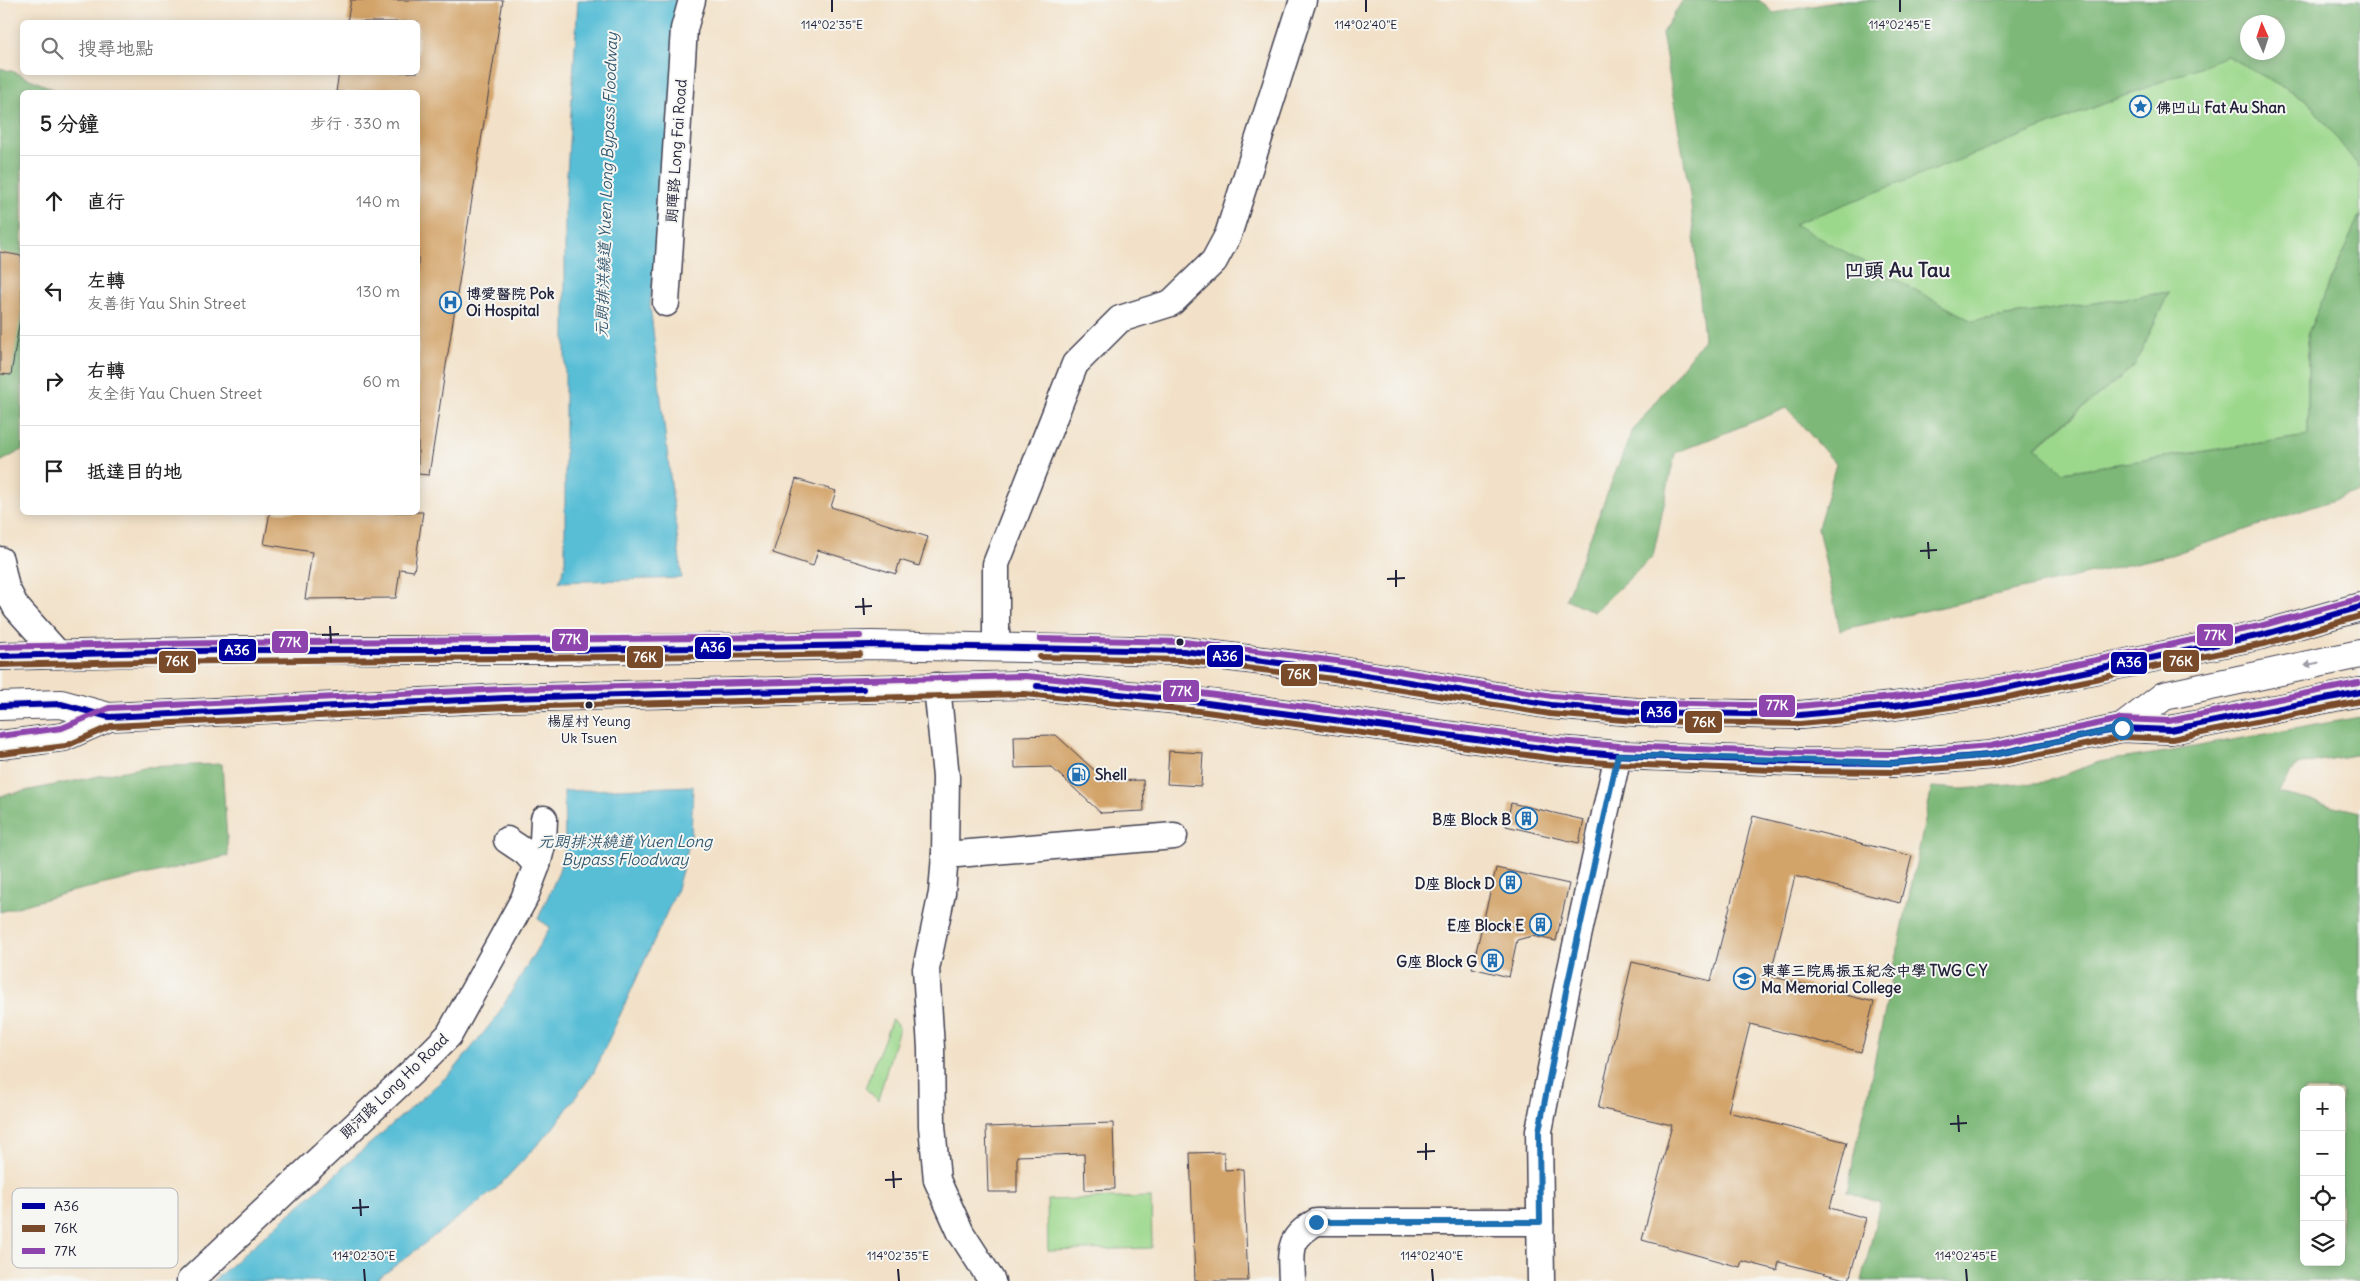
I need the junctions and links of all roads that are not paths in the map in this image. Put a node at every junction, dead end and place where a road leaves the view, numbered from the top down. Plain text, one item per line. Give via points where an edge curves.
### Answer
1 (692, 0) edge
2 (1302, 0) edge
3 (666, 303) dead end
4 (0, 560) edge
5 (2360, 607) edge
6 (996, 647) junction
7 (59, 654) junction
8 (2360, 654) edge
9 (0, 656) edge
10 (936, 686) junction
11 (2360, 692) edge
12 (0, 706) edge
13 (109, 717) junction
14 (2122, 728) junction
15 (0, 745) edge
16 (1618, 755) junction
17 (544, 819) dead end
18 (1174, 836) dead end
19 (507, 840) dead end
20 (945, 855) junction
21 (537, 865) junction
22 (1540, 1222) junction
23 (190, 1281) edge
24 (992, 1281) edge
25 (1292, 1281) edge
26 (1541, 1281) edge

1 - 3 street, 朗暉路 Long Fai Road via 684,29
2 - 6 street via 1228,235 1214,261 1171,302 1120,319 1075,364 996,564
4 - 7 street via 6,588 16,607
5 - 6 main road via 2262,635 1982,693 1800,715 1636,712 1551,705 1335,670 1183,652
6 - 7 main road via 871,645
7 - 9 main road
8 -> 14 main road via 2164,696
10 - 13 main road via 505,698
10 - 16 main road via 1025,685 1200,702 1557,750
10 - 20 street via 946,777
11 - 14 main road via 2170,730
12 - 13 main road via 62,704
13 - 15 main road via 64,737
14 - 16 main road via 1992,755 1893,763
16 - 22 street via 1539,1131
17 - 21 street, 朗河路 Long Ho Road
18 - 20 street
19 - 21 street
20 - 24 street via 942,893 926,969 937,1180 961,1233
21 - 23 street, 朗河路 Long Ho Road via 524,900 449,1034
22 - 25 street via 1316,1222 1302,1231 1291,1248
22 - 26 street

